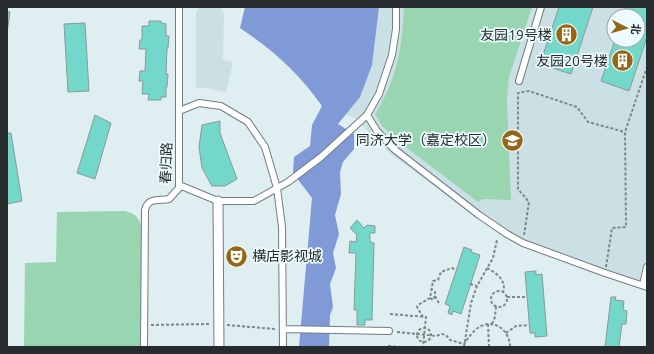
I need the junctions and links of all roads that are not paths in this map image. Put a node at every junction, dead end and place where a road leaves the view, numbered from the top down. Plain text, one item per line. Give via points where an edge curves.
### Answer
1 (179, 7) edge
2 (396, 7) edge
3 (541, 7) edge
4 (519, 81) dead end
5 (180, 111) junction
6 (366, 115) junction
7 (179, 185) junction
8 (277, 188) junction
9 (218, 201) junction
10 (647, 267) edge
11 (645, 286) edge
12 (283, 329) junction
13 (389, 331) road end
14 (144, 347) edge
15 (219, 347) edge
16 (283, 347) edge

1 - 5 lane, 春归路
2 - 6 lane via 392,55 379,94
3 - 4 lane
5 - 7 lane, 春归路
5 - 8 lane via 199,103 221,106 248,122 265,147
6 - 8 lane via 321,157
6 - 11 lane via 394,148 507,234 523,243
7 - 9 lane
7 - 14 lane, 春归路 via 169,199 154,200 146,205
8 - 9 lane via 254,202
8 - 12 lane via 282,226
9 - 15 street
10 - 11 lane
12 - 13 lane
12 - 16 lane

